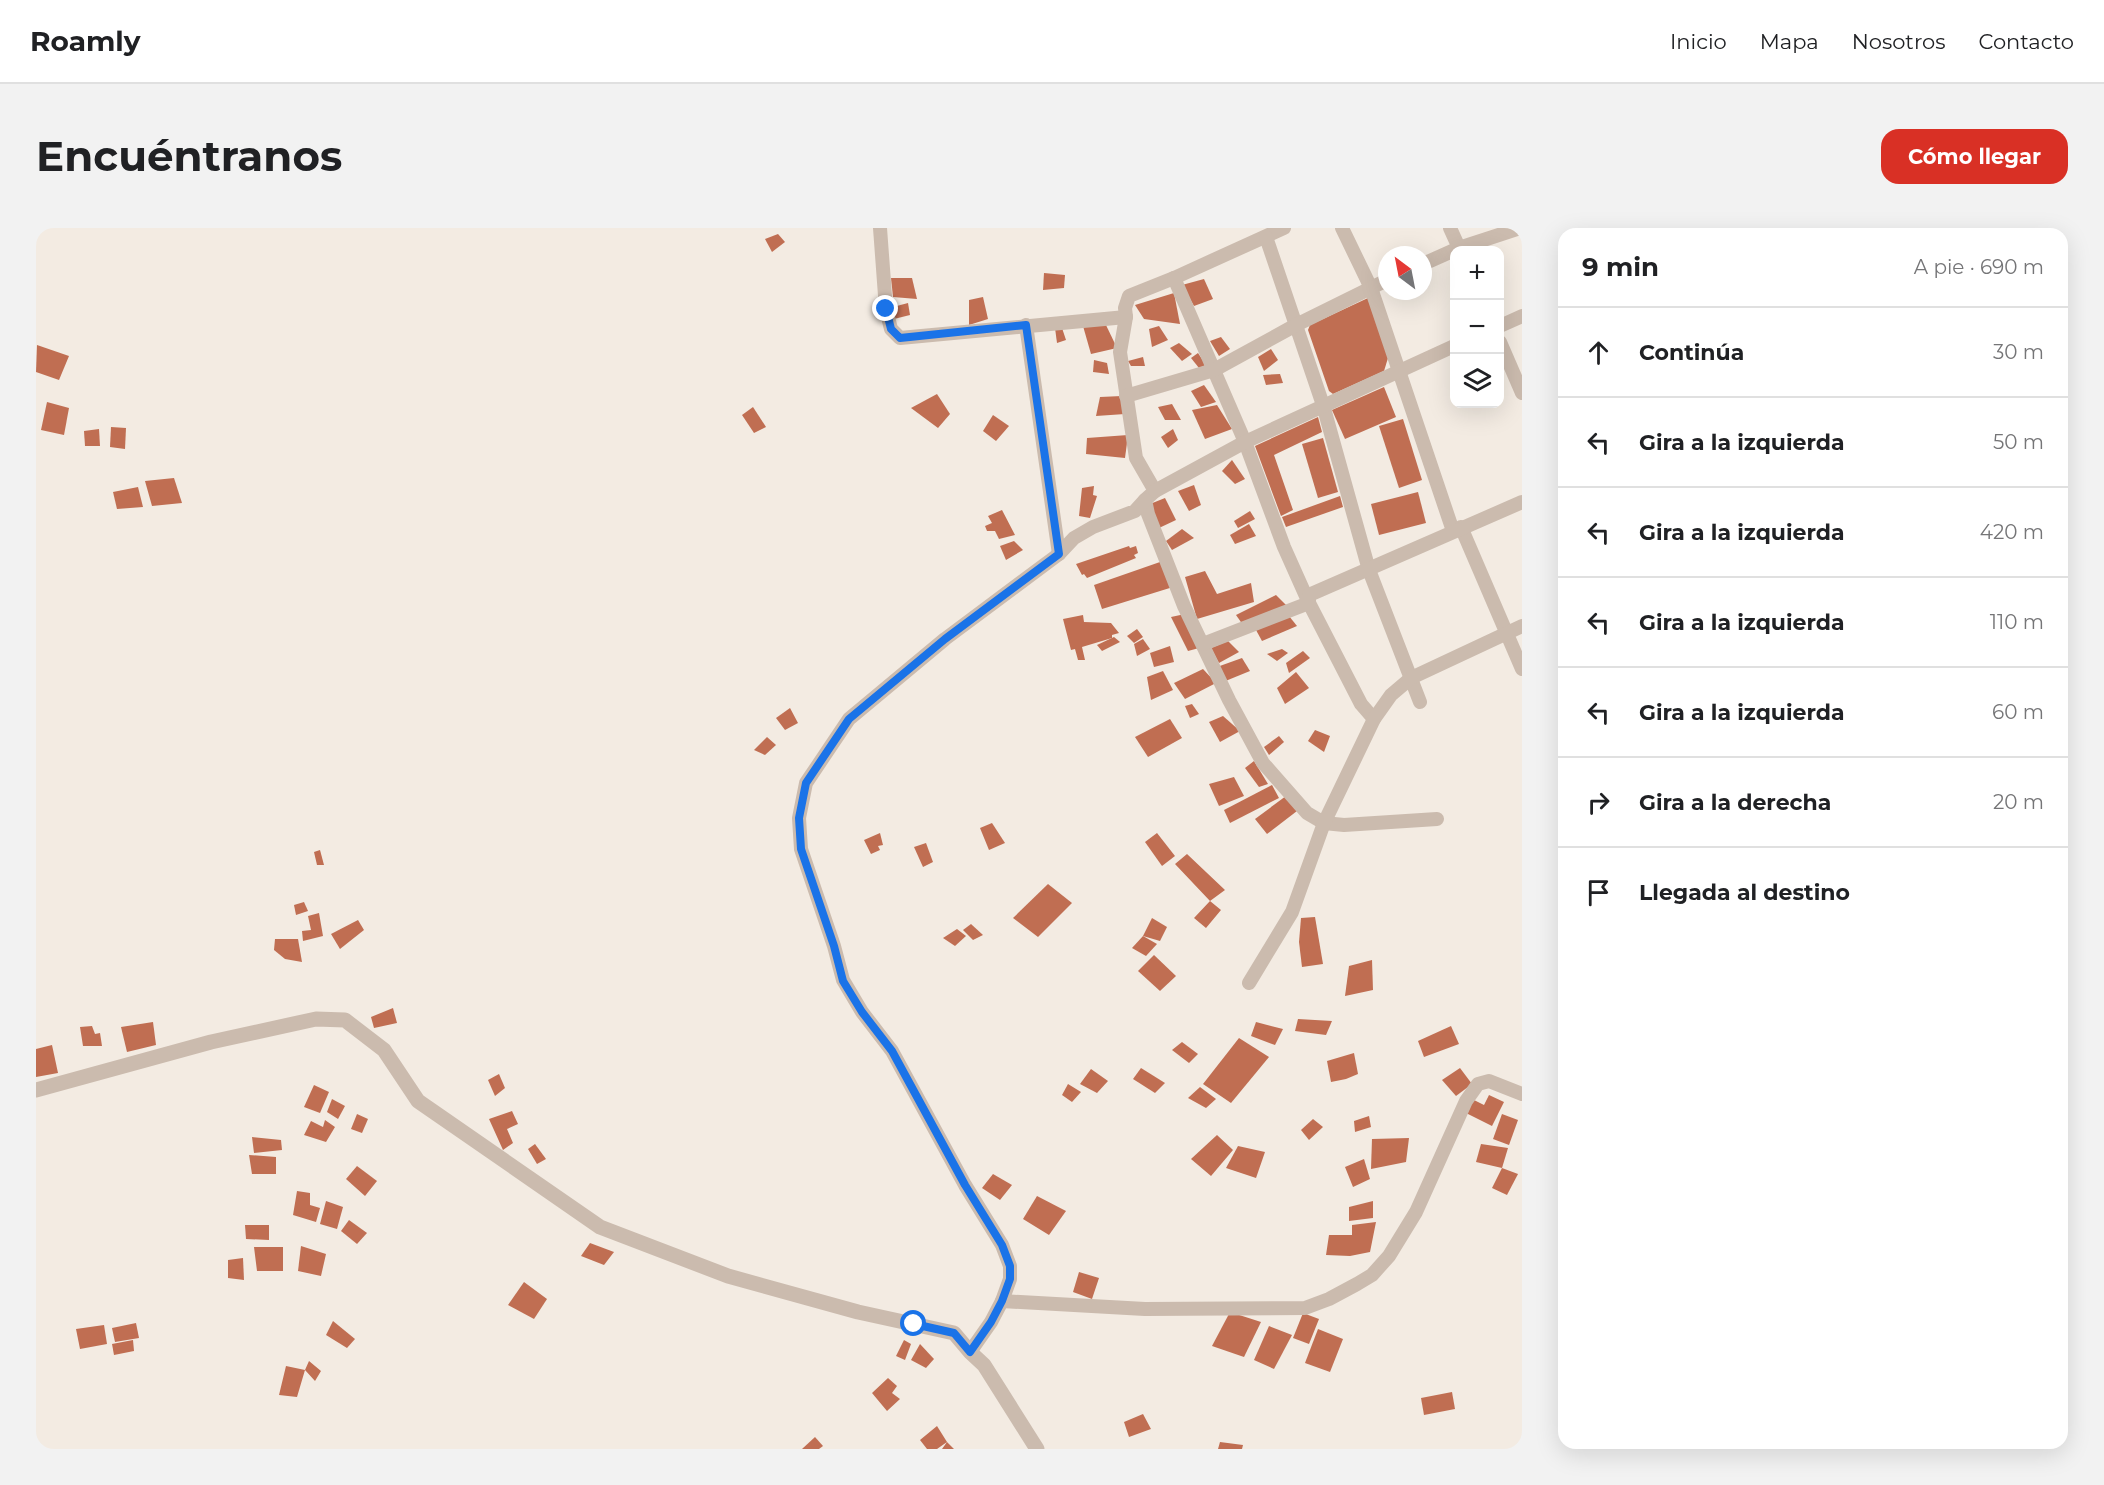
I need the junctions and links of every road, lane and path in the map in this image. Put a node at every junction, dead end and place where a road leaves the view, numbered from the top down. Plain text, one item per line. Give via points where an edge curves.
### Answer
1 (880, 228) edge
2 (1284, 228) edge
3 (1342, 228) edge
4 (1450, 228) edge
5 (1520, 228) edge
6 (1266, 237) junction
7 (1458, 246) edge
8 (1468, 246) edge
9 (1450, 253) edge
10 (1432, 260) edge
11 (1174, 278) junction
12 (1378, 284) edge
13 (1371, 288) junction
14 (1522, 316) edge
15 (1126, 317) junction
16 (1504, 324) edge
17 (1026, 325) junction
18 (1296, 325) junction
19 (1450, 348) edge
20 (1504, 351) edge
21 (1214, 370) junction
22 (1399, 370) junction
23 (1521, 389) edge
24 (1126, 396) junction
25 (1323, 405) junction
26 (1245, 442) junction
27 (1150, 496) junction
28 (1522, 502) edge
29 (1457, 529) junction
30 (1059, 554) junction
31 (1369, 570) junction
32 (1309, 603) junction
33 (1522, 626) edge
34 (1507, 633) junction
35 (1203, 644) junction
36 (1522, 669) edge
37 (1411, 678) junction
38 (1420, 702) dead end
39 (1374, 719) junction
40 (1437, 819) dead end
41 (1324, 823) junction
42 (1249, 983) dead end
43 (36, 1090) edge
44 (1522, 1094) edge
45 (1002, 1301) junction
46 (970, 1352) junction
47 (1037, 1449) edge

1 - 17 street via 886,309 891,329 900,338
2 - 6 street
3 - 13 street
4 - 7 street
5 - 8 street
6 - 11 street
6 - 18 street
9 - 10 street
11 - 15 street via 1129,296
11 - 21 street
12 - 13 street
13 - 18 street
13 - 22 street
14 - 16 street
15 - 17 street
15 - 24 street via 1120,352
17 - 30 street
18 - 21 street
18 - 25 street
19 - 22 street
20 - 23 street
21 - 24 street
21 - 26 street
22 - 25 street
22 - 29 street
24 - 27 street via 1136,458
25 - 26 street
25 - 31 street
26 - 27 street
26 - 32 street
27 - 30 street via 1134,511 1074,538
27 - 35 street via 1148,514
28 - 29 street
29 - 31 street
29 - 34 street
30 - 45 street via 945,639 849,719 806,783 799,818 801,849 843,981 892,1051 1002,1245 1010,1266
31 - 32 street via 1309,595
31 - 37 street
32 - 35 street
32 - 39 street via 1361,705
33 - 34 street
34 - 36 street
34 - 37 street
35 - 41 street via 1263,763 1307,813
37 - 38 street
37 - 39 street via 1391,695
39 - 41 street
40 - 41 street
41 - 42 street via 1292,912
43 - 46 street via 211,1042 316,1019 345,1020 384,1050 418,1101 600,1227 728,1276 858,1312 954,1333
44 - 45 street via 1489,1081 1478,1084 1466,1101 1416,1212 1389,1256 1372,1275 1329,1299 1305,1308 1179,1309
45 - 46 street
46 - 47 street via 984,1365

